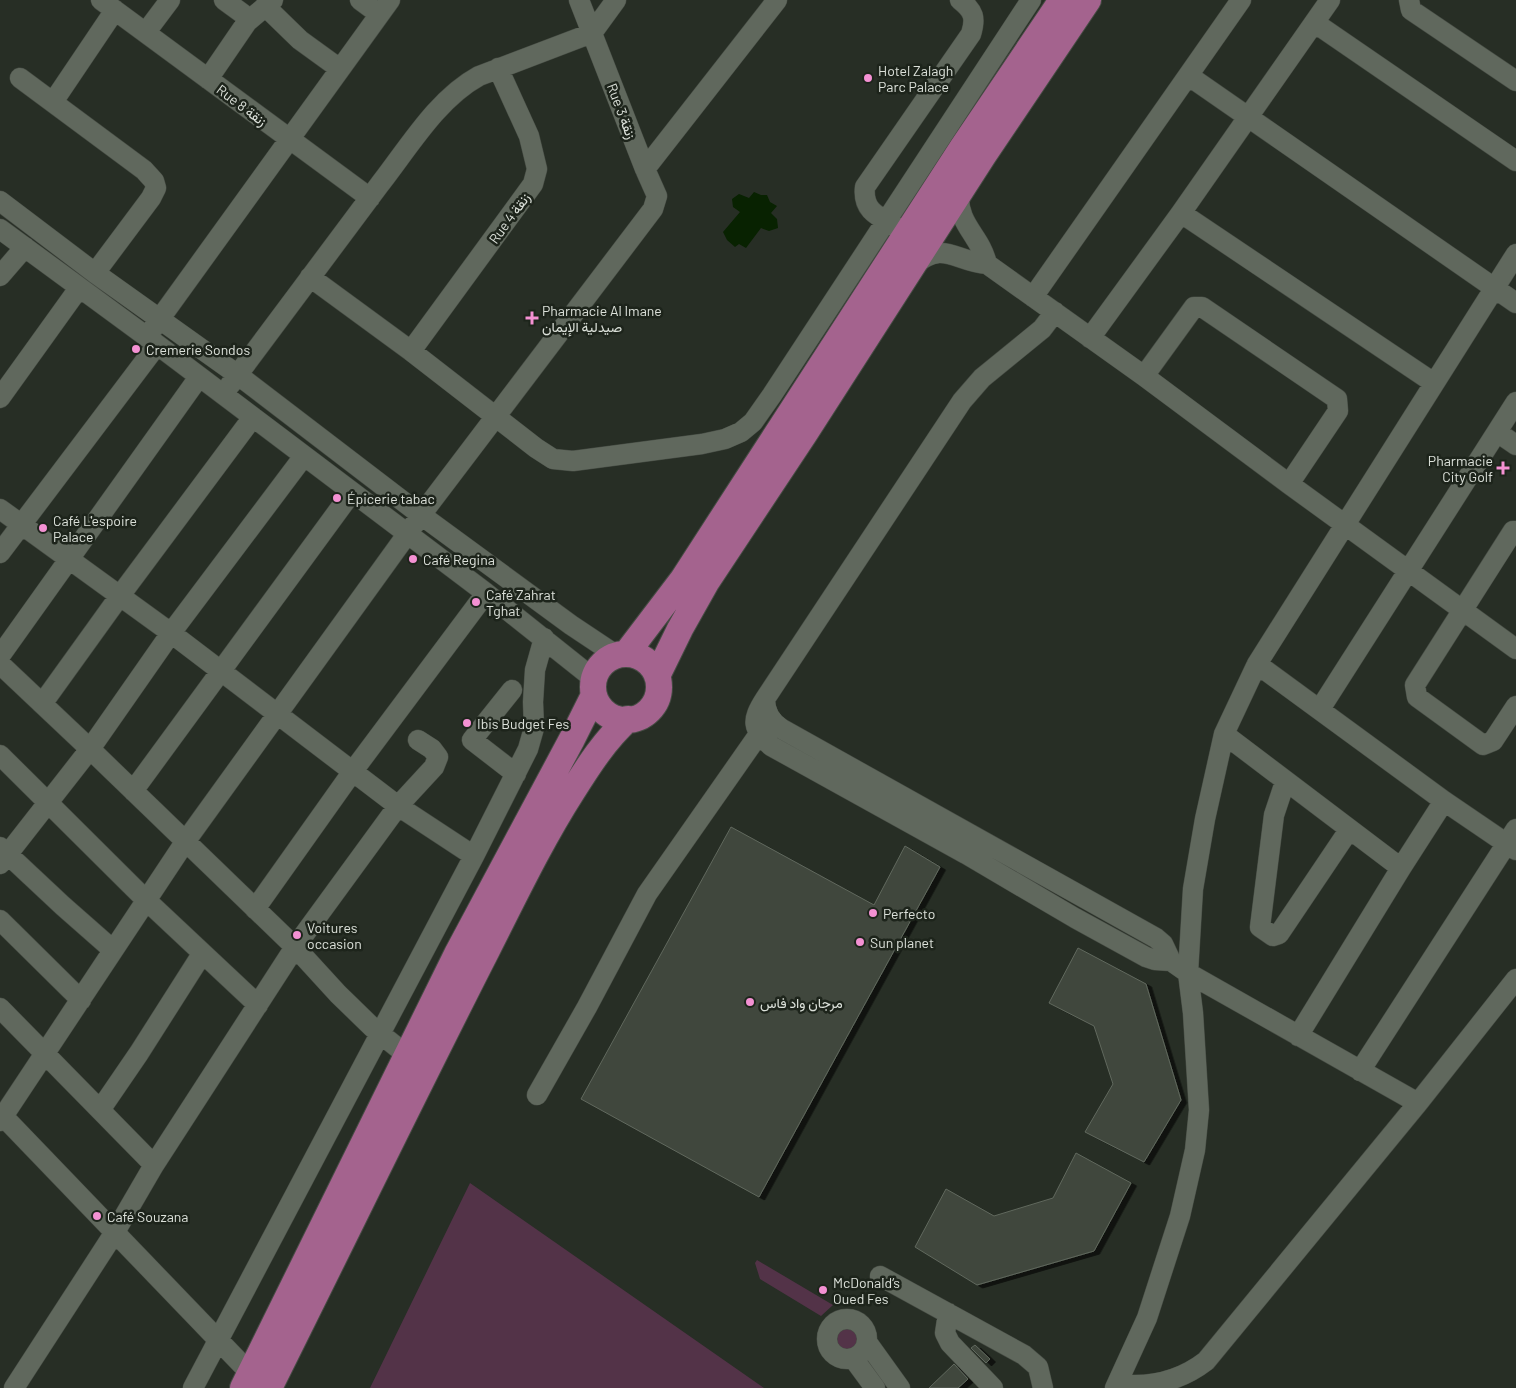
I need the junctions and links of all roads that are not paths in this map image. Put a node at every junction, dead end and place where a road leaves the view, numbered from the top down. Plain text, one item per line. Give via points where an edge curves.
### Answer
1 (170, 0) edge
2 (224, 0) edge
3 (360, 0) edge
4 (579, 0) edge
5 (616, 0) edge
6 (777, 0) edge
7 (960, 0) edge
8 (1031, 0) edge
9 (1062, 0) edge
10 (1088, 0) edge
11 (1240, 0) edge
12 (1330, 0) edge
13 (1409, 0) edge
14 (269, 3) edge
15 (108, 5) edge
16 (385, 7) edge
17 (250, 19) junction
18 (1315, 23) junction
19 (146, 32) junction
20 (592, 33) junction
21 (498, 68) junction
22 (340, 69) junction
23 (1189, 76) junction
24 (20, 78) dead end
25 (208, 79) junction
26 (1516, 81) edge
27 (53, 102) junction
28 (1249, 118) junction
29 (288, 139) junction
30 (1516, 161) edge
31 (645, 169) junction
32 (959, 192) junction
33 (370, 198) junction
34 (0, 201) edge
35 (1181, 213) junction
36 (897, 227) junction
37 (0, 229) edge
38 (24, 247) junction
39 (1516, 254) edge
40 (987, 264) junction
41 (87, 267) junction
42 (907, 273) junction
43 (0, 276) edge
44 (310, 277) junction
45 (73, 284) junction
46 (1494, 288) junction
47 (1033, 297) junction
48 (1516, 303) edge
49 (1055, 312) junction
50 (159, 320) junction
51 (1090, 338) junction
52 (152, 341) junction
53 (410, 351) junction
54 (238, 375) junction
55 (1144, 376) junction
56 (199, 377) junction
57 (1434, 383) junction
58 (224, 394) junction
59 (0, 398) edge
60 (1516, 402) edge
61 (253, 417) junction
62 (495, 418) junction
63 (1497, 432) junction
64 (1516, 445) edge
65 (304, 456) junction
66 (1289, 484) junction
67 (352, 492) junction
68 (0, 508) edge
69 (422, 515) junction
70 (22, 525) junction
71 (1344, 525) junction
72 (1516, 530) edge
73 (408, 534) junction
74 (0, 553) edge
75 (68, 559) junction
76 (1409, 570) junction
77 (486, 593) junction
78 (119, 597) junction
79 (1464, 610) junction
80 (171, 633) junction
81 (544, 638) junction
82 (1516, 649) edge
83 (621, 654) junction
84 (0, 656) edge
85 (0, 664) edge
86 (1257, 664) junction
87 (221, 672) junction
88 (657, 676) junction
89 (594, 687) junction
90 (512, 690) dead end
91 (765, 699) junction
92 (42, 704) junction
93 (1516, 706) edge
94 (1320, 709) junction
95 (278, 715) junction
96 (628, 720) junction
97 (759, 734) junction
98 (1224, 734) junction
99 (418, 740) dead end
100 (90, 749) junction
101 (0, 755) edge
102 (353, 771) junction
103 (516, 774) junction
104 (1285, 782) junction
105 (133, 792) junction
106 (1444, 801) junction
107 (48, 802) junction
108 (398, 806) junction
109 (1349, 830) junction
110 (1513, 841) edge
111 (185, 842) junction
112 (2, 855) edge
113 (474, 856) junction
114 (1401, 868) junction
115 (146, 900) junction
116 (255, 909) junction
117 (0, 920) edge
118 (295, 947) junction
119 (113, 950) junction
120 (202, 954) junction
121 (1171, 961) junction
122 (1188, 973) junction
123 (1516, 979) edge
124 (81, 1000) junction
125 (258, 1005) junction
126 (0, 1008) edge
127 (380, 1033) junction
128 (1298, 1036) junction
129 (45, 1055) junction
130 (408, 1056) junction
131 (1360, 1071) junction
132 (537, 1095) dead end
133 (1418, 1103) junction
134 (100, 1110) junction
135 (1, 1117) edge
136 (154, 1165) junction
137 (115, 1232) junction
138 (880, 1276) dead end
139 (948, 1313) junction
140 (219, 1340) junction
141 (867, 1342) junction
142 (853, 1358) junction
143 (254, 1383) edge
144 (1117, 1386) edge
145 (14, 1388) edge
146 (193, 1388) edge
147 (875, 1388) edge
148 (900, 1388) edge
149 (993, 1388) edge
150 (1043, 1388) edge

1 - 19 street
2 - 17 street
3 - 16 street
4 - 20 street, Rue 3 زنقة
5 - 20 street
6 - 31 street
7 - 36 street via 973,14 971,34 865,187 867,206
8 - 36 street
9 - 36 main road
10 - 32 main road
11 - 23 street
12 - 18 street
13 - 26 street via 1411,10
14 - 17 street
14 - 22 street via 300,40
15 - 19 street, Rue 8 زنقة
15 - 27 street, Rue 8 زنقة
16 - 22 street
17 - 25 street
18 - 28 street
18 - 30 street
19 - 25 street, Rue 8 زنقة
20 - 21 street
20 - 31 street, Rue 3 زنقة
21 - 33 street via 464,84 448,98
21 - 53 street, Rue 4 زنقة via 529,136 537,169 533,184
22 - 29 street
23 - 28 street
23 - 47 street
24 - 27 street
25 - 29 street, Rue 8 زنقة
27 - 41 street via 144,170 154,180 156,188 151,198
28 - 35 street
28 - 46 street
29 - 33 street, Rue 8 زنقة
29 - 50 street
31 - 62 street, Rue 3 زنقة via 657,196 646,221
32 - 40 street via 962,219 982,248
32 - 42 main road
33 - 44 street
34 - 41 street
35 - 51 street
35 - 57 street
36 - 62 street via 754,422 741,432 702,444 573,461 553,458
36 - 83 main road via 683,579
37 - 38 street
38 - 43 street
38 - 45 street
39 - 46 street
40 - 42 street via 941,253 918,261
40 - 47 street
41 - 45 street
41 - 50 street
42 - 88 main road via 707,581
44 - 53 street
44 - 54 street
45 - 52 street
45 - 59 street
46 - 48 street
46 - 57 street
47 - 49 street
49 - 51 street
49 - 91 street via 1042,329 982,378 962,401
50 - 52 street
50 - 54 street
51 - 55 street
52 - 56 street
52 - 70 street
53 - 62 street
54 - 58 street
54 - 69 street
55 - 66 street
55 - 66 street via 1194,307 1202,307 1337,398 1338,410
56 - 58 street
56 - 75 street
57 - 71 street
58 - 61 street
60 - 63 street
61 - 65 street
61 - 78 street
62 - 69 street, Rue 3 زنقة
63 - 64 street
63 - 76 street
65 - 67 street
65 - 80 street
66 - 71 street
67 - 73 street
67 - 87 street
68 - 70 street
69 - 73 street, Rue 3 زنقة
69 - 83 street via 563,620
70 - 74 street
70 - 75 street
71 - 76 street
71 - 86 street
72 - 79 street
73 - 77 street
73 - 95 street, Rue 3 زنقة
75 - 78 street
75 - 84 street
76 - 79 street
76 - 94 street
77 - 81 street
77 - 102 street
78 - 80 street
78 - 92 street
79 - 82 street
79 - 93 street via 1415,685 1417,697 1483,745 1493,741
80 - 87 street
80 - 100 street
81 - 89 street
81 - 103 street via 536,670 533,737
83 - 88 main road via 642,658
83 - 89 main road via 602,664
85 - 92 street
86 - 94 street
86 - 98 street
87 - 95 street
87 - 105 street
88 - 96 main road via 656,701 644,714
89 - 96 main road via 603,711
89 - 130 main road via 572,740 457,954
90 - 103 street via 472,740
91 - 97 street via 756,714
91 - 121 street via 771,720 782,729 1156,938 1163,944
92 - 100 street
94 - 106 street
95 - 102 street
95 - 111 street, Rue 3 زنقة
96 - 143 main road via 591,762 558,814 423,1076
97 - 121 street via 770,746 1075,918 1146,957
97 - 132 street via 647,894
98 - 104 street
98 - 122 street via 1193,889
99 - 108 street via 432,748 438,757 434,767
100 - 105 street
100 - 107 street
101 - 107 street
102 - 108 street
102 - 116 street
103 - 113 street
104 - 109 street
104 - 109 street via 1274,815 1260,927 1265,932 1273,936 1279,934
105 - 111 street
106 - 110 street
106 - 114 street
107 - 112 street
107 - 115 street
108 - 113 street
108 - 118 street
109 - 114 street
110 - 131 street
111 - 115 street, Rue 3 زنقة
111 - 116 street
112 - 119 street
113 - 127 street
114 - 128 street
115 - 119 street, Rue 3 زنقة
115 - 120 street
116 - 118 street
117 - 124 street
118 - 125 street
118 - 127 street
119 - 124 street, Rue 3 زنقة
120 - 125 street
120 - 134 street
121 - 122 street
122 - 128 street
122 - 144 street via 1199,1110 1195,1150 1180,1216 1147,1318
123 - 133 street
124 - 129 street, Rue 3 زنقة
125 - 136 street
126 - 129 street
127 - 130 street
127 - 140 street
128 - 131 street
129 - 134 street
129 - 135 street, Rue 3 زنقة
130 - 143 main road
131 - 133 street
133 - 144 street via 1206,1361 1195,1370 1168,1382
134 - 136 street
135 - 137 street
136 - 137 street
137 - 140 street
137 - 145 street
138 - 139 street
139 - 149 street via 945,1334 950,1343
139 - 150 street via 1032,1361 1038,1367
140 - 143 street
140 - 146 street
141 - 142 street via 860,1355
141 - 142 street via 864,1328 857,1321 845,1319 831,1328 827,1339 831,1351 841,1358
141 - 148 street
142 - 147 street

